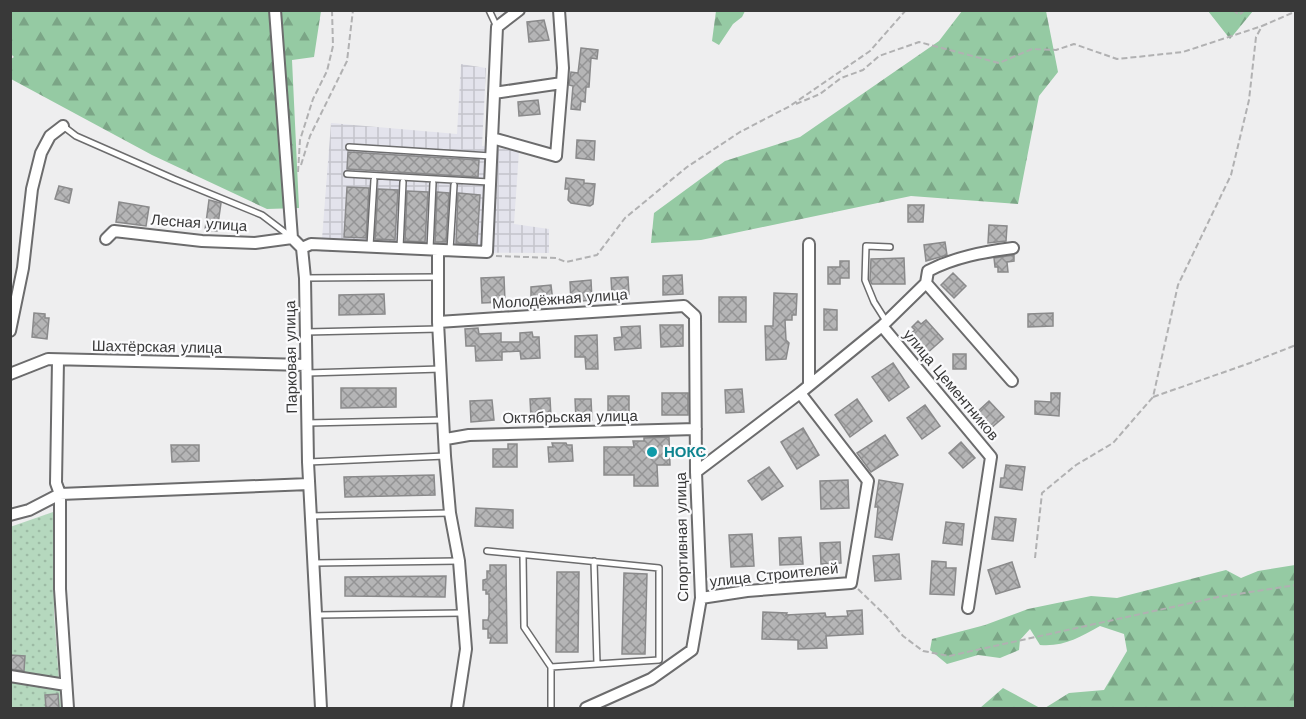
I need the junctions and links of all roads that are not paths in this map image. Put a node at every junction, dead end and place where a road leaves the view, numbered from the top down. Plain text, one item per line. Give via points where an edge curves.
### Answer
1 (275, 10) edge
2 (489, 10) edge
3 (519, 10) edge
4 (559, 10) edge
5 (497, 27) junction
6 (562, 82) junction
7 (494, 93) junction
8 (63, 126) joint
9 (492, 138) junction
10 (349, 147) dead end
11 (491, 156) junction
12 (347, 174) dead end
13 (374, 180) dead end
14 (403, 182) dead end
15 (489, 182) junction
16 (433, 183) dead end
17 (453, 185) dead end
18 (292, 238) junction
19 (106, 239) dead end
20 (808, 244) dead end
21 (370, 246) junction
22 (890, 247) dead end
23 (302, 248) junction
24 (399, 248) junction
25 (1013, 248) dead end
26 (439, 250) junction
27 (437, 277) junction
28 (305, 278) junction
29 (927, 282) junction
30 (684, 306) joint
31 (884, 324) junction
32 (438, 325) junction
33 (10, 331) edge
34 (306, 332) junction
35 (58, 360) junction
36 (306, 369) junction
37 (441, 369) junction
38 (10, 374) edge
39 (1012, 381) dead end
40 (809, 386) junction
41 (800, 393) junction
42 (444, 420) junction
43 (307, 423) junction
44 (696, 429) junction
45 (446, 439) junction
46 (445, 456) junction
47 (308, 462) junction
48 (696, 472) junction
49 (309, 484) junction
50 (60, 494) junction
51 (450, 513) junction
52 (10, 515) edge
53 (310, 516) junction
54 (487, 551) dead end
55 (524, 555) junction
56 (459, 561) junction
57 (594, 561) junction
58 (314, 563) junction
59 (701, 598) junction
60 (968, 608) dead end
61 (463, 613) junction
62 (317, 615) junction
63 (597, 664) junction
64 (551, 667) junction
65 (10, 676) edge
66 (66, 685) junction
67 (68, 708) edge
68 (321, 708) edge
69 (457, 708) edge
70 (551, 708) edge
71 (586, 708) edge

1 - 18 street
2 - 5 lane
3 - 5 street
4 - 6 street
5 - 7 street
6 - 7 street
6 - 9 street via 556,156
7 - 9 street
8 - 18 lane via 76,136 152,170 262,215
8 - 33 street via 50,136 41,153
9 - 11 street
10 - 11 lane
11 - 15 street
12 - 15 lane
13 - 21 lane
14 - 24 lane
15 - 26 street via 487,252
16 - 26 lane
17 - 26 lane
18 - 19 street, Лесная улица via 255,243 114,231
18 - 23 street
20 - 40 street
21 - 23 street via 311,244
21 - 24 street
22 - 31 lane via 866,246 865,280
23 - 28 street, Парковая улица
24 - 26 street
25 - 29 street via 974,253 937,266 928,271
26 - 27 street
27 - 28 lane
27 - 32 street
28 - 34 street, Парковая улица
29 - 31 street
29 - 39 street
30 - 32 street, Молодёжная улица
30 - 44 street, Спортивная улица via 695,316
31 - 40 street
31 - 60 street, улица Цементников via 991,457
32 - 34 lane
32 - 37 street
34 - 36 street, Парковая улица
35 - 36 street, Шахтёрская улица
35 - 38 street, Шахтёрская улица via 48,359
35 - 50 street via 56,483
36 - 37 lane
36 - 43 street, Парковая улица
37 - 42 street
40 - 41 street
41 - 48 street
41 - 59 street, улица Строителей via 868,481 851,583
42 - 43 lane
42 - 45 street
43 - 47 street, Парковая улица
44 - 45 street, Октябрьская улица via 469,435
44 - 48 street, Спортивная улица
45 - 46 street
46 - 47 lane
46 - 51 street
47 - 49 street, Парковая улица
48 - 59 street, Спортивная улица
49 - 50 street
49 - 53 street, Парковая улица
50 - 52 street
50 - 66 street
51 - 53 lane
51 - 56 street
53 - 58 street, Парковая улица
54 - 55 lane
55 - 57 lane
55 - 64 lane via 524,627
56 - 58 lane
56 - 61 street
57 - 63 lane
57 - 63 lane via 659,568 659,660
58 - 62 street, Парковая улица
59 - 71 street, Спортивная улица via 692,650 651,679
61 - 62 lane
61 - 69 street via 466,649
62 - 68 street, Парковая улица
63 - 64 lane
64 - 70 lane
65 - 66 street
66 - 67 street

